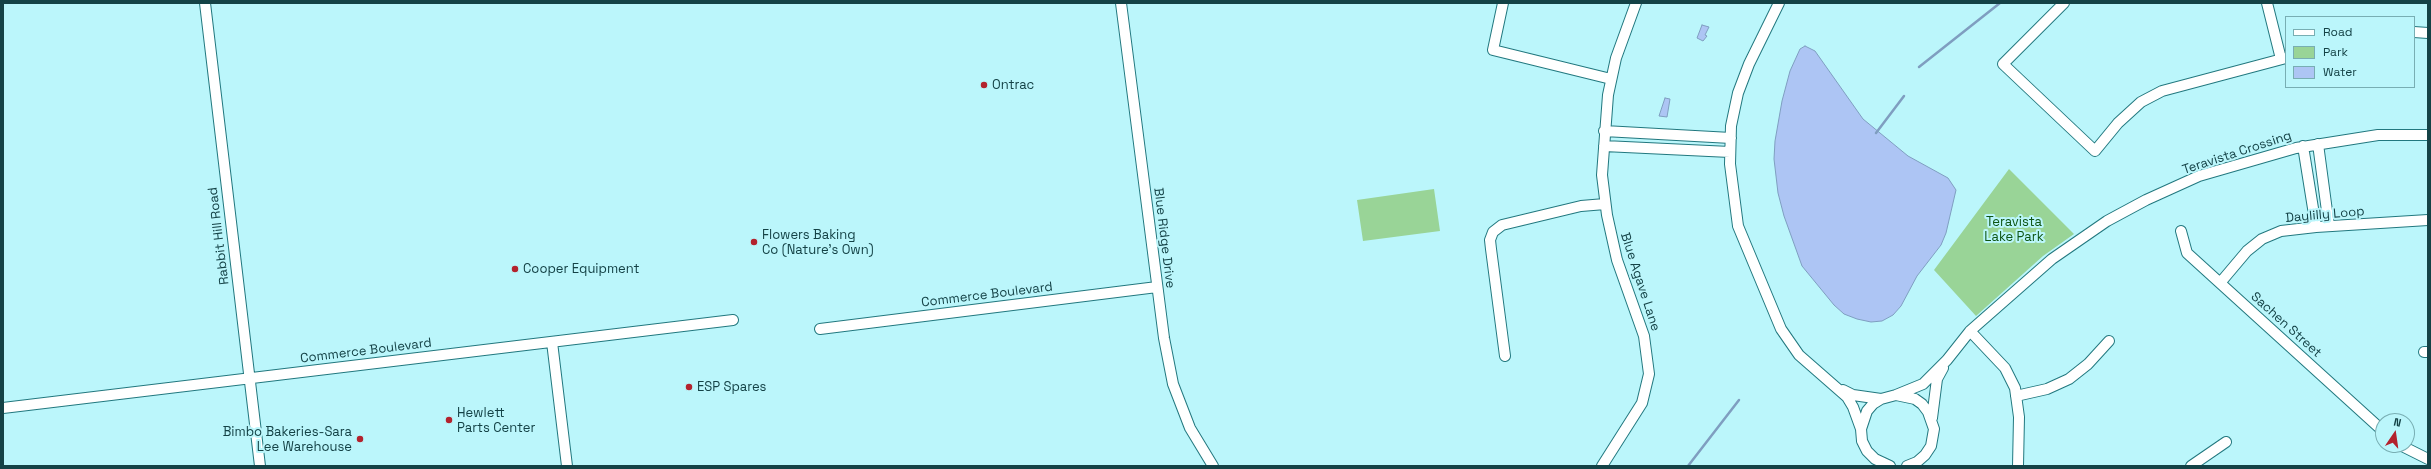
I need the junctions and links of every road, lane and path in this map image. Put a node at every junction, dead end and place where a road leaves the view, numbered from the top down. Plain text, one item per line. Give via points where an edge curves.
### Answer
1 (205, 3) edge
2 (1121, 3) edge
3 (1503, 3) edge
4 (1636, 3) edge
5 (1779, 3) edge
6 (2064, 3) edge
7 (2267, 3) edge
8 (2415, 32) edge
9 (2428, 32) edge
10 (2283, 58) edge
11 (1611, 79) junction
12 (1604, 131) junction
13 (2428, 135) edge
14 (1731, 138) junction
15 (2318, 144) junction
16 (1604, 146) junction
17 (2304, 146) junction
18 (1730, 152) junction
19 (1605, 204) junction
20 (2428, 220) edge
21 (2329, 226) junction
22 (2316, 227) junction
23 (2181, 231) dead end
24 (2220, 283) junction
25 (1157, 287) junction
26 (733, 320) dead end
27 (820, 329) dead end
28 (1970, 331) junction
29 (2109, 341) dead end
30 (552, 342) junction
31 (1505, 356) dead end
32 (1947, 360) junction
33 (249, 378) junction
34 (1838, 387) junction
35 (1896, 395) junction
36 (2016, 396) junction
37 (1881, 399) junction
38 (3, 408) edge
39 (1932, 420) junction
40 (2375, 424) edge
41 (1861, 429) junction
42 (2226, 442) dead end
43 (1931, 446) junction
44 (2415, 452) edge
45 (2428, 458) edge
46 (260, 466) edge
47 (567, 466) edge
48 (1213, 466) edge
49 (1602, 466) edge
50 (1887, 466) edge
51 (1907, 466) edge
52 (1925, 466) edge
53 (2018, 466) edge
54 (2191, 466) edge

1 - 33 street, Rabbit Hill Road
2 - 25 street, Blue Ridge Drive
3 - 11 street via 1493,50
4 - 11 street, Blue Agave Lane
5 - 14 street via 1749,64 1738,93
6 - 10 street via 2003,64 2096,151 2118,123 2141,102 2162,91
7 - 10 street
8 - 9 street
11 - 12 street, Blue Agave Lane
12 - 14 street
12 - 16 street, Blue Agave Lane
13 - 15 street, Teravista Crossing via 2378,136
14 - 18 street
15 - 17 street, Teravista Crossing
15 - 21 street
16 - 18 street
16 - 19 street, Blue Agave Lane via 1602,175
17 - 22 street
17 - 28 street, Teravista Crossing via 2265,155 2199,176 2107,221 2052,259
18 - 34 street via 1732,190 1738,226 1781,329 1798,355
19 - 31 street via 1581,206 1502,225 1493,232 1490,240
19 - 49 street, Blue Agave Lane via 1617,260 1644,336 1649,374 1642,403
20 - 21 street, Daylilly Loop
21 - 22 street, Daylilly Loop
22 - 24 street, Daylilly Loop via 2281,231 2262,239 2247,251
23 - 24 street, Sachen Street via 2187,253
24 - 40 street, Sachen Street
25 - 27 street, Commerce Boulevard
25 - 48 street, Blue Ridge Drive via 1173,384 1190,428
26 - 30 street, Commerce Boulevard
28 - 32 street, Teravista Crossing
28 - 36 street via 2006,368
29 - 36 street via 2088,364 2069,379 2047,389
30 - 33 street, Commerce Boulevard
30 - 47 street
32 - 35 street, Teravista Crossing via 1923,384
32 - 39 street, Teravista Crossing via 1937,379
33 - 38 street, Commerce Boulevard
33 - 46 street, Rabbit Hill Road
34 - 37 street via 1853,395
34 - 41 street via 1853,407
35 - 37 street, Teravista Crossing
35 - 39 street via 1915,399 1925,408
36 - 53 street via 2019,417
37 - 41 street via 1867,411
39 - 43 street, Teravista Crossing via 1934,437
41 - 50 street via 1862,441 1867,451
42 - 54 street
43 - 51 street via 1917,462
43 - 52 street
44 - 45 street

